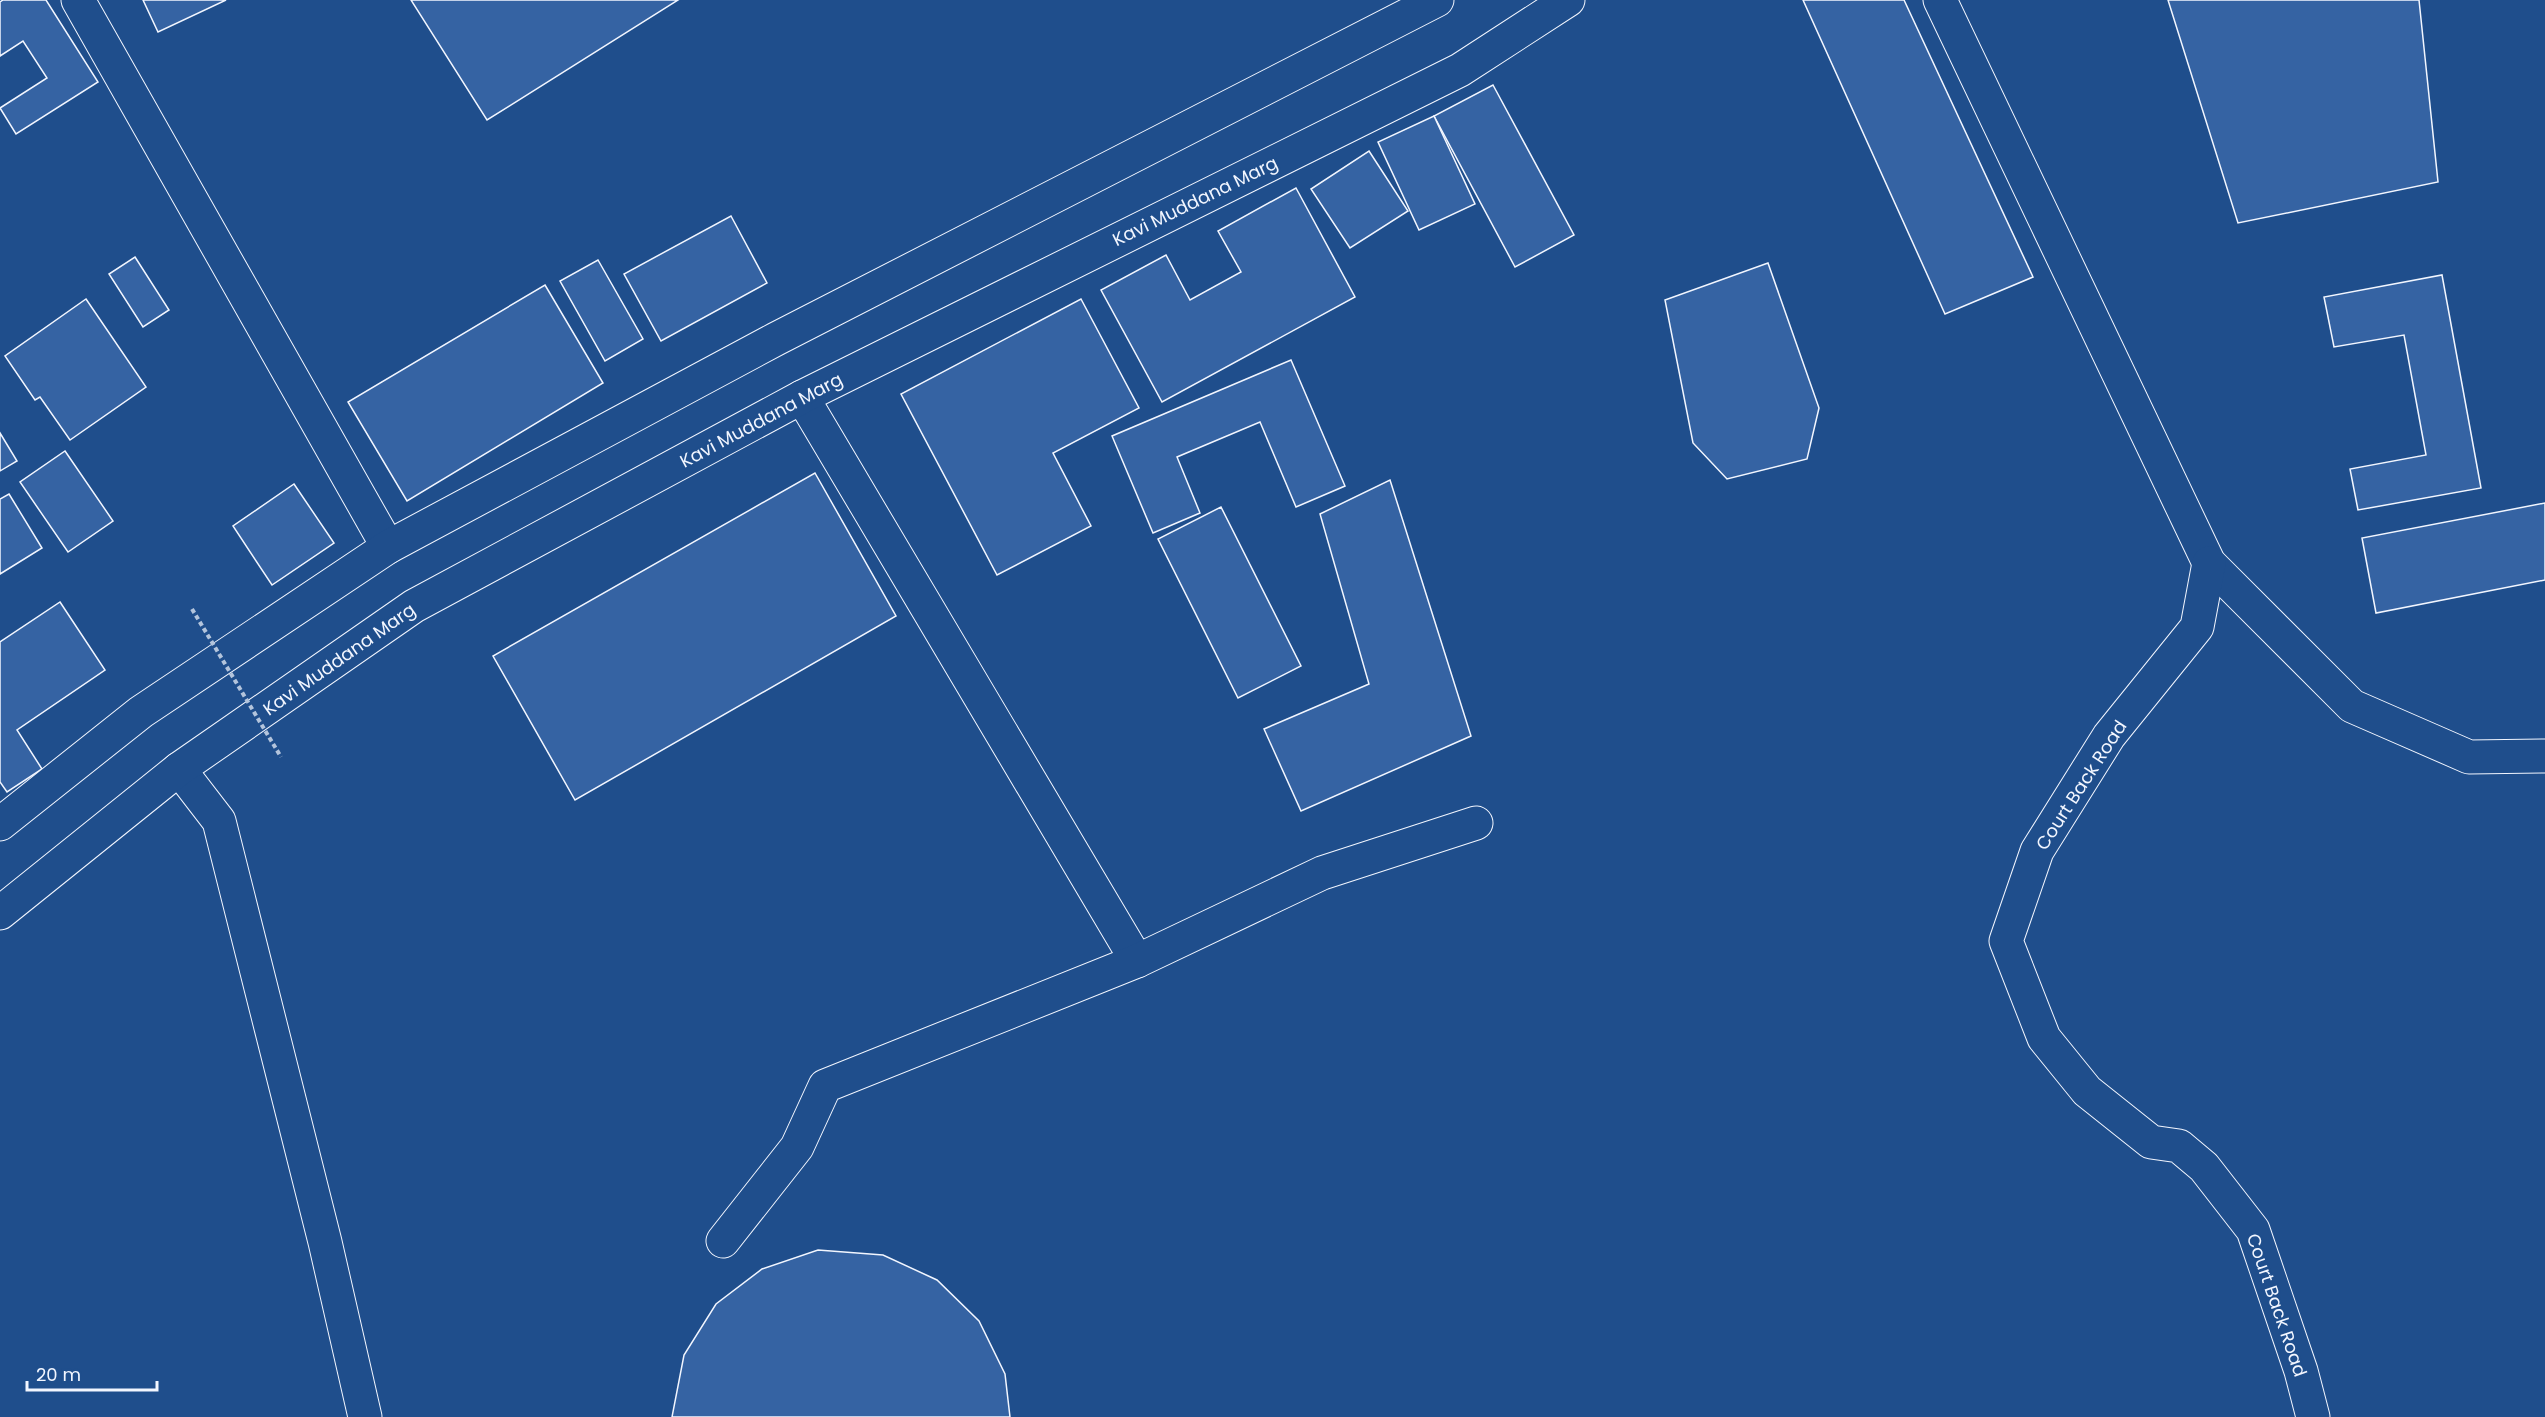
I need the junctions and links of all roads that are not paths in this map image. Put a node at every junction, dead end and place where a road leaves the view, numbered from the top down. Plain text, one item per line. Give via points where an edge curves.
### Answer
1 (78, 0) edge
2 (1437, 0) edge
3 (1568, 0) edge
4 (1940, 0) edge
5 (801, 397) junction
6 (388, 547) junction
7 (2209, 563) junction
8 (2545, 756) edge
9 (179, 769) junction
10 (1476, 823) dead end
11 (0, 824) edge
12 (0, 913) edge
13 (1137, 961) junction
14 (723, 1241) dead end
15 (366, 1417) edge
16 (2313, 1417) edge

1 - 6 street
2 - 6 street via 776,339
3 - 5 street, Kavi Muddana Marg via 1460,70
4 - 7 street
5 - 9 street, Kavi Muddana Marg via 414,606
5 - 13 street
6 - 11 street via 141,712
7 - 8 street via 2352,705 2469,757
7 - 16 street, Court Back Road via 2197,627 2109,736 2037,851 2006,941 2044,1038 2087,1091 2151,1142 2179,1146 2204,1167 2253,1230
9 - 12 street, Kavi Muddana Marg
9 - 15 street via 219,821
10 - 13 street via 1322,873
13 - 14 street via 825,1086 797,1147

